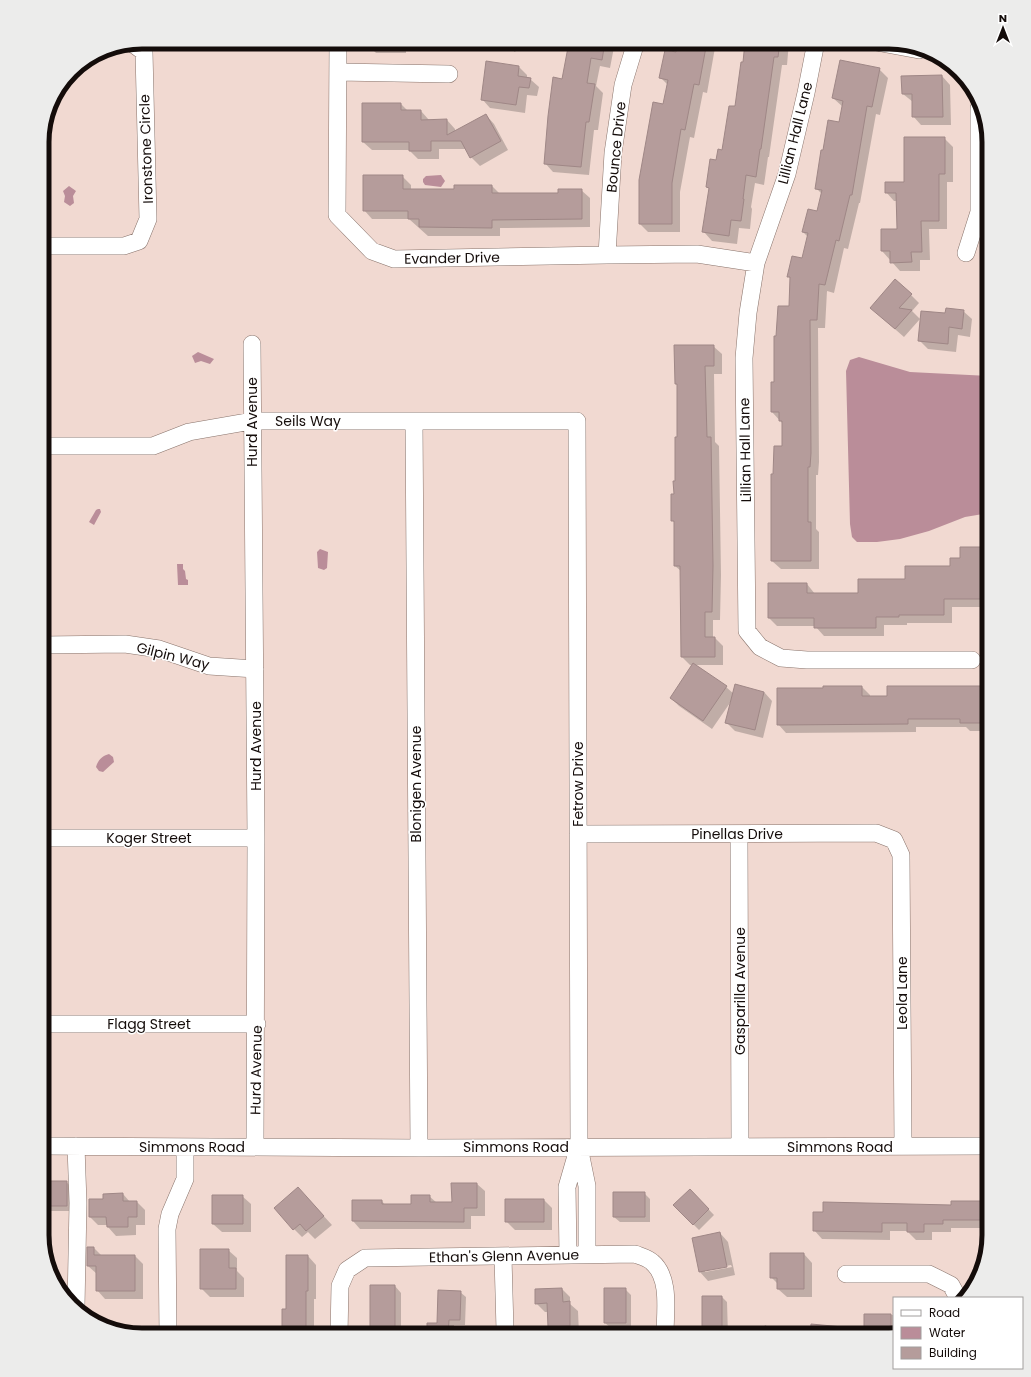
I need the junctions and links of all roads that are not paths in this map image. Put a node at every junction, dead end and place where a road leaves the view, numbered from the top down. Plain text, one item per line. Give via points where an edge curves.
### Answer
1 (140, 49) edge
2 (338, 49) edge
3 (634, 49) edge
4 (815, 49) edge
5 (338, 72) junction
6 (449, 74) dead end
7 (979, 120) edge
8 (49, 246) edge
9 (966, 253) dead end
10 (607, 255) junction
11 (756, 263) junction
12 (252, 344) dead end
13 (252, 421) junction
14 (414, 421) junction
15 (577, 421) joint
16 (49, 446) edge
17 (49, 644) edge
18 (972, 660) dead end
19 (255, 669) junction
20 (578, 834) junction
21 (739, 834) junction
22 (49, 838) edge
23 (256, 838) junction
24 (894, 840) joint
25 (49, 1024) edge
26 (257, 1024) junction
27 (49, 1146) edge
28 (76, 1146) junction
29 (903, 1146) junction
30 (982, 1146) edge
31 (185, 1147) junction
32 (255, 1147) junction
33 (579, 1147) junction
34 (740, 1147) junction
35 (419, 1148) junction
36 (568, 1255) junction
37 (587, 1255) junction
38 (503, 1256) junction
39 (846, 1274) dead end
40 (957, 1297) edge
41 (76, 1301) edge
42 (168, 1328) edge
43 (339, 1328) edge
44 (505, 1328) edge
45 (665, 1328) edge

1 - 8 street, Ironstone Circle via 144,52 148,219 139,241 124,246
2 - 5 street, Evander Drive
3 - 10 street, Bounce Drive via 623,85 613,153
4 - 11 street, Lillian Hall Lane via 787,174
5 - 6 street
5 - 10 street, Evander Drive via 337,215 372,251 394,259
7 - 9 street via 979,212
10 - 11 street, Evander Drive via 697,254
11 - 18 street, Lillian Hall Lane via 744,358 747,631 760,647 781,658
12 - 13 street, Hurd Avenue
13 - 14 street, Seils Way
13 - 16 street, Seils Way via 188,432 153,446
13 - 19 street, Hurd Avenue
14 - 15 street, Seils Way
14 - 35 street, Blonigen Avenue
15 - 20 street, Fetrow Drive
17 - 19 street, Gilpin Way via 125,644 159,650 209,666
19 - 23 street, Hurd Avenue
20 - 21 street, Pinellas Drive
20 - 33 street, Fetrow Drive
21 - 24 street, Pinellas Drive via 876,833
21 - 34 street, Gasparilla Avenue
22 - 23 street, Koger Street
23 - 26 street, Hurd Avenue
24 - 29 street, Leola Lane via 902,855
25 - 26 street, Flagg Street
26 - 32 street, Hurd Avenue
27 - 28 street, Simmons Road
28 - 31 street, Simmons Road
28 - 41 street
29 - 30 street, Simmons Road
29 - 34 street, Simmons Road
31 - 32 street, Simmons Road
31 - 42 street via 185,1178 170,1214 167,1229
32 - 35 street, Simmons Road
33 - 34 street, Simmons Road
33 - 35 street, Simmons Road
33 - 36 street via 567,1187
33 - 37 street via 587,1186
36 - 37 street, Ethan's Glenn Avenue
36 - 38 street, Ethan's Glenn Avenue
37 - 45 street, Ethan's Glenn Avenue via 635,1254 652,1262 663,1276
38 - 43 street, Ethan's Glenn Avenue via 365,1258 347,1270 340,1286
38 - 44 street
39 - 40 street via 929,1274 951,1285

